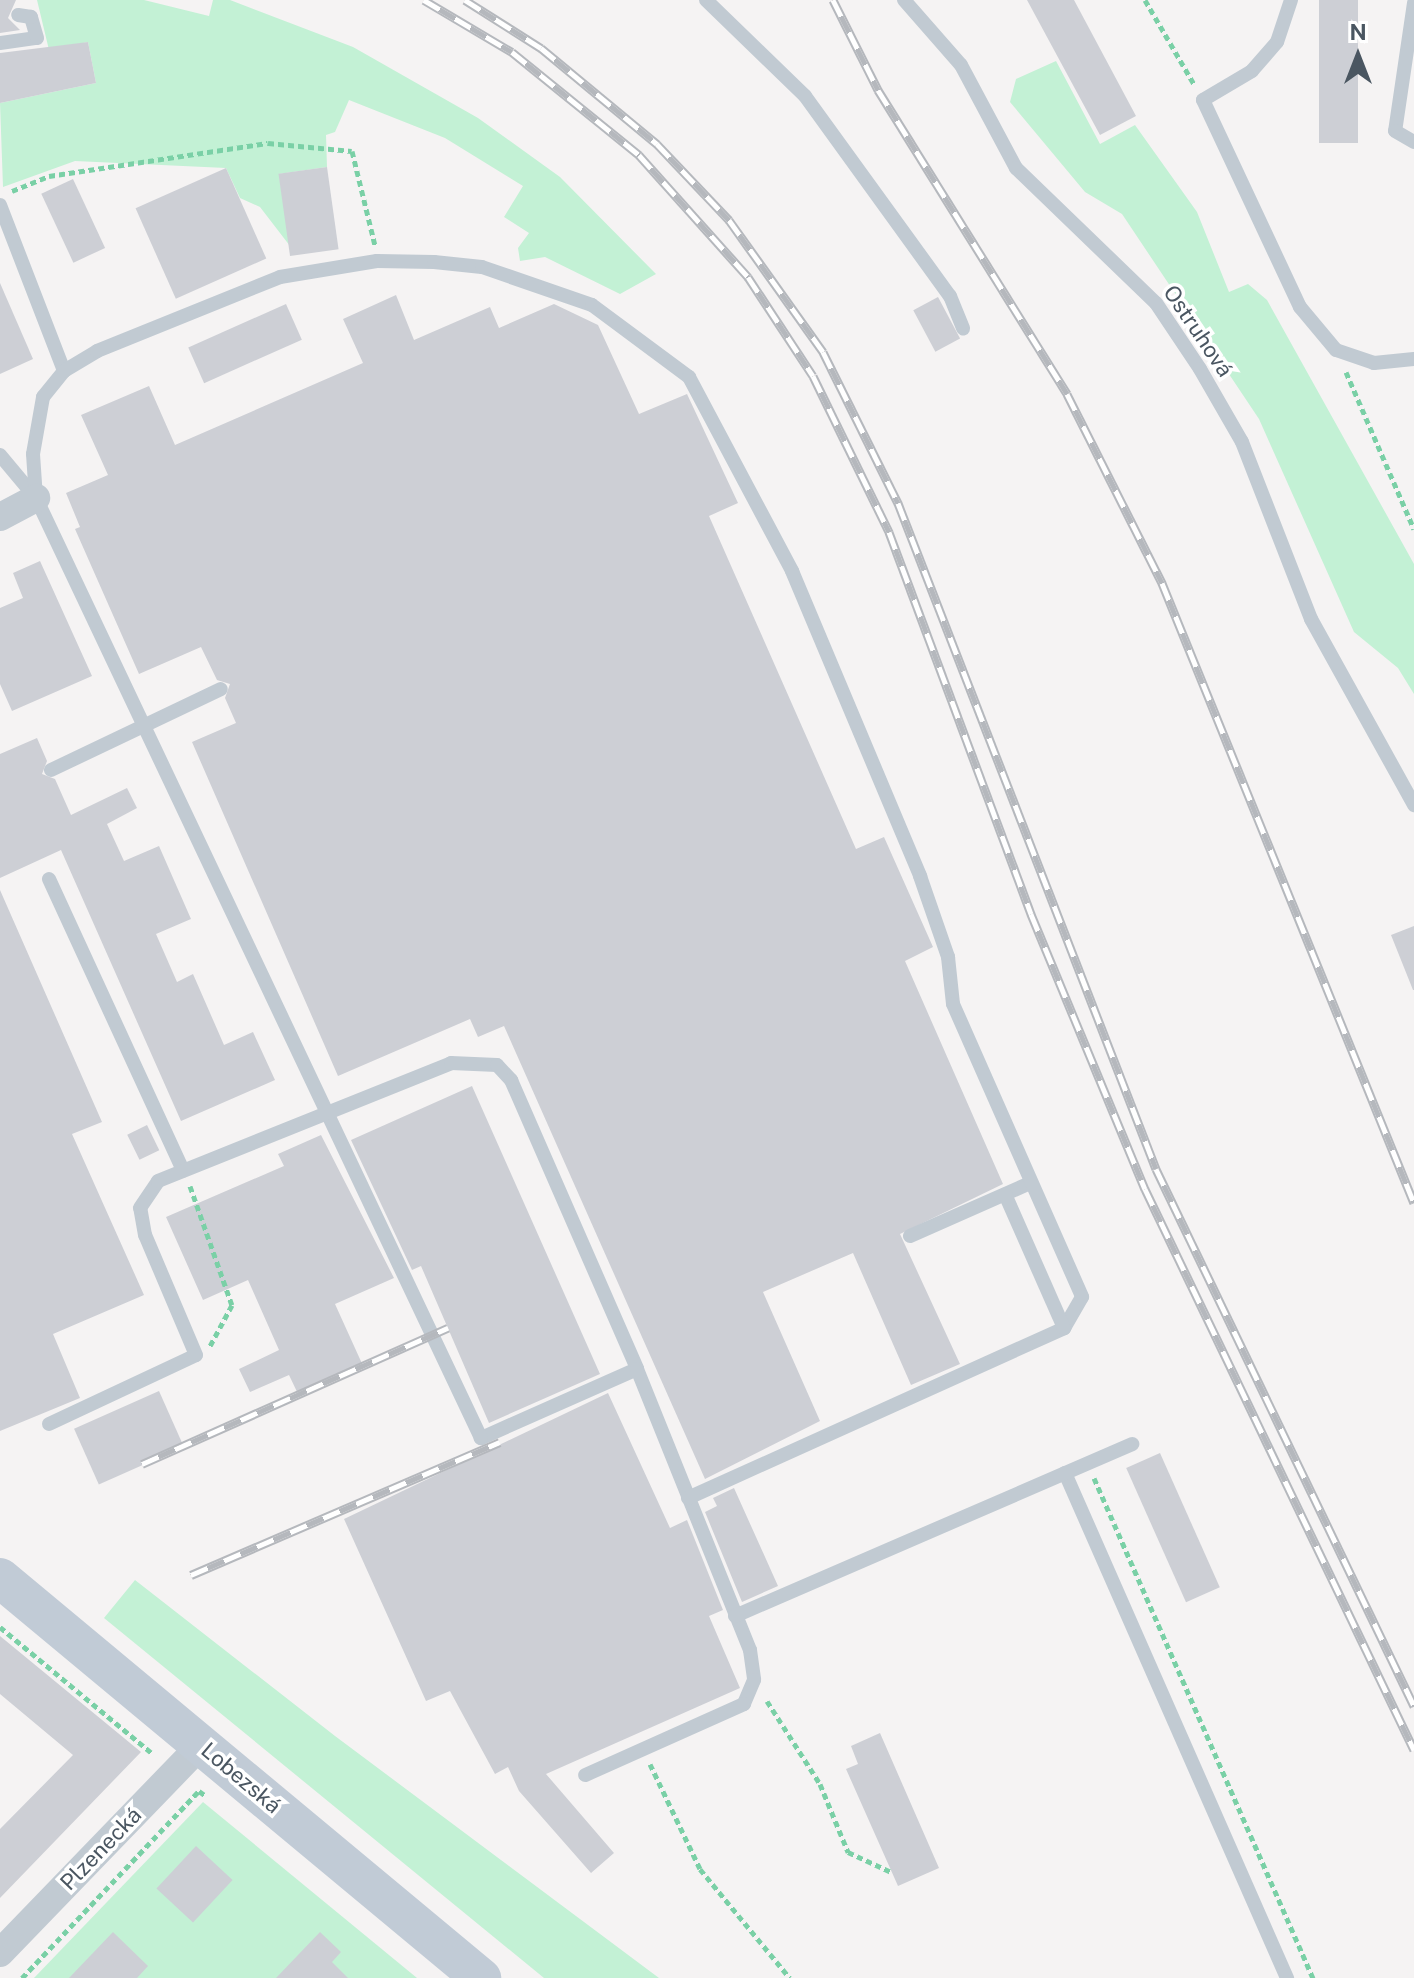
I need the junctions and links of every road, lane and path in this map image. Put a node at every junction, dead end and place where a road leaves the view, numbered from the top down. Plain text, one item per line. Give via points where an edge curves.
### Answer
1 (706, 0) edge
2 (904, 0) edge
3 (1145, 0) edge
4 (1291, 0) edge
5 (1414, 3) edge
6 (18, 15) dead end
7 (0, 43) edge
8 (1203, 100) junction
9 (1414, 142) edge
10 (0, 196) edge
11 (0, 205) edge
12 (377, 261) junction
13 (963, 329) dead end
14 (1336, 350) junction
15 (1414, 359) edge
16 (64, 371) junction
17 (0, 455) edge
18 (36, 498) junction
19 (0, 517) edge
20 (1414, 529) edge
21 (221, 689) dead end
22 (140, 727) junction
23 (51, 770) dead end
24 (1414, 805) edge
25 (49, 879) dead end
26 (331, 1111) junction
27 (183, 1171) junction
28 (1030, 1183) junction
29 (1005, 1194) junction
30 (910, 1236) dead end
31 (1064, 1328) junction
32 (196, 1355) junction
33 (637, 1369) junction
34 (49, 1424) dead end
35 (1132, 1444) dead end
36 (1088, 1463) junction
37 (1065, 1473) junction
38 (688, 1498) junction
39 (0, 1578) edge
40 (735, 1616) junction
41 (0, 1627) edge
42 (754, 1680) junction
43 (201, 1745) junction
44 (643, 1749) junction
45 (153, 1754) dead end
46 (585, 1775) dead end
47 (212, 1801) dead end
48 (891, 1872) dead end
49 (0, 1953) edge
50 (22, 1978) edge
51 (481, 1978) edge
52 (790, 1978) edge
53 (1287, 1978) edge
54 (1313, 1978) edge

1 - 13 lane via 805,96 950,296
2 - 24 lane, Ostruhová via 961,65 1016,168 1156,303 1200,369 1242,442 1311,619 1373,741
3 - 8 path
4 - 8 lane via 1277,42 1252,71
5 - 9 lane via 1395,131
6 - 7 lane via 31,17 37,38
8 - 14 lane via 1300,307
10 - 12 path via 49,176 268,143 352,151
11 - 16 lane
12 - 16 lane via 280,277
12 - 28 lane via 482,267 540,283 633,330 689,377 798,586 920,876 948,957 953,1004
14 - 15 lane via 1374,363
14 - 20 path
16 - 18 lane via 43,397 33,454
17 - 18 lane
18 - 19 street
18 - 22 lane
21 - 22 lane
22 - 23 lane
22 - 26 lane
25 - 27 lane
26 - 27 lane
26 - 33 lane via 451,1063 497,1065 511,1080
26 - 33 lane via 481,1438
27 - 32 path via 229,1279 232,1305 225,1328
27 - 32 lane via 158,1181 140,1208
28 - 29 lane
28 - 31 lane via 1082,1297
29 - 30 lane
29 - 31 lane
31 - 38 lane
32 - 34 lane
33 - 38 lane
35 - 36 lane
36 - 37 lane
36 - 54 path
37 - 40 lane
37 - 53 lane
38 - 40 lane
39 - 43 street, Lobezská
40 - 42 lane
41 - 45 path
42 - 44 lane via 744,1704
42 - 48 path via 820,1784 848,1852
43 - 49 street, Plzenecká
43 - 51 street, Lobezská
44 - 46 lane
44 - 52 path via 700,1869
47 - 50 path via 199,1791

